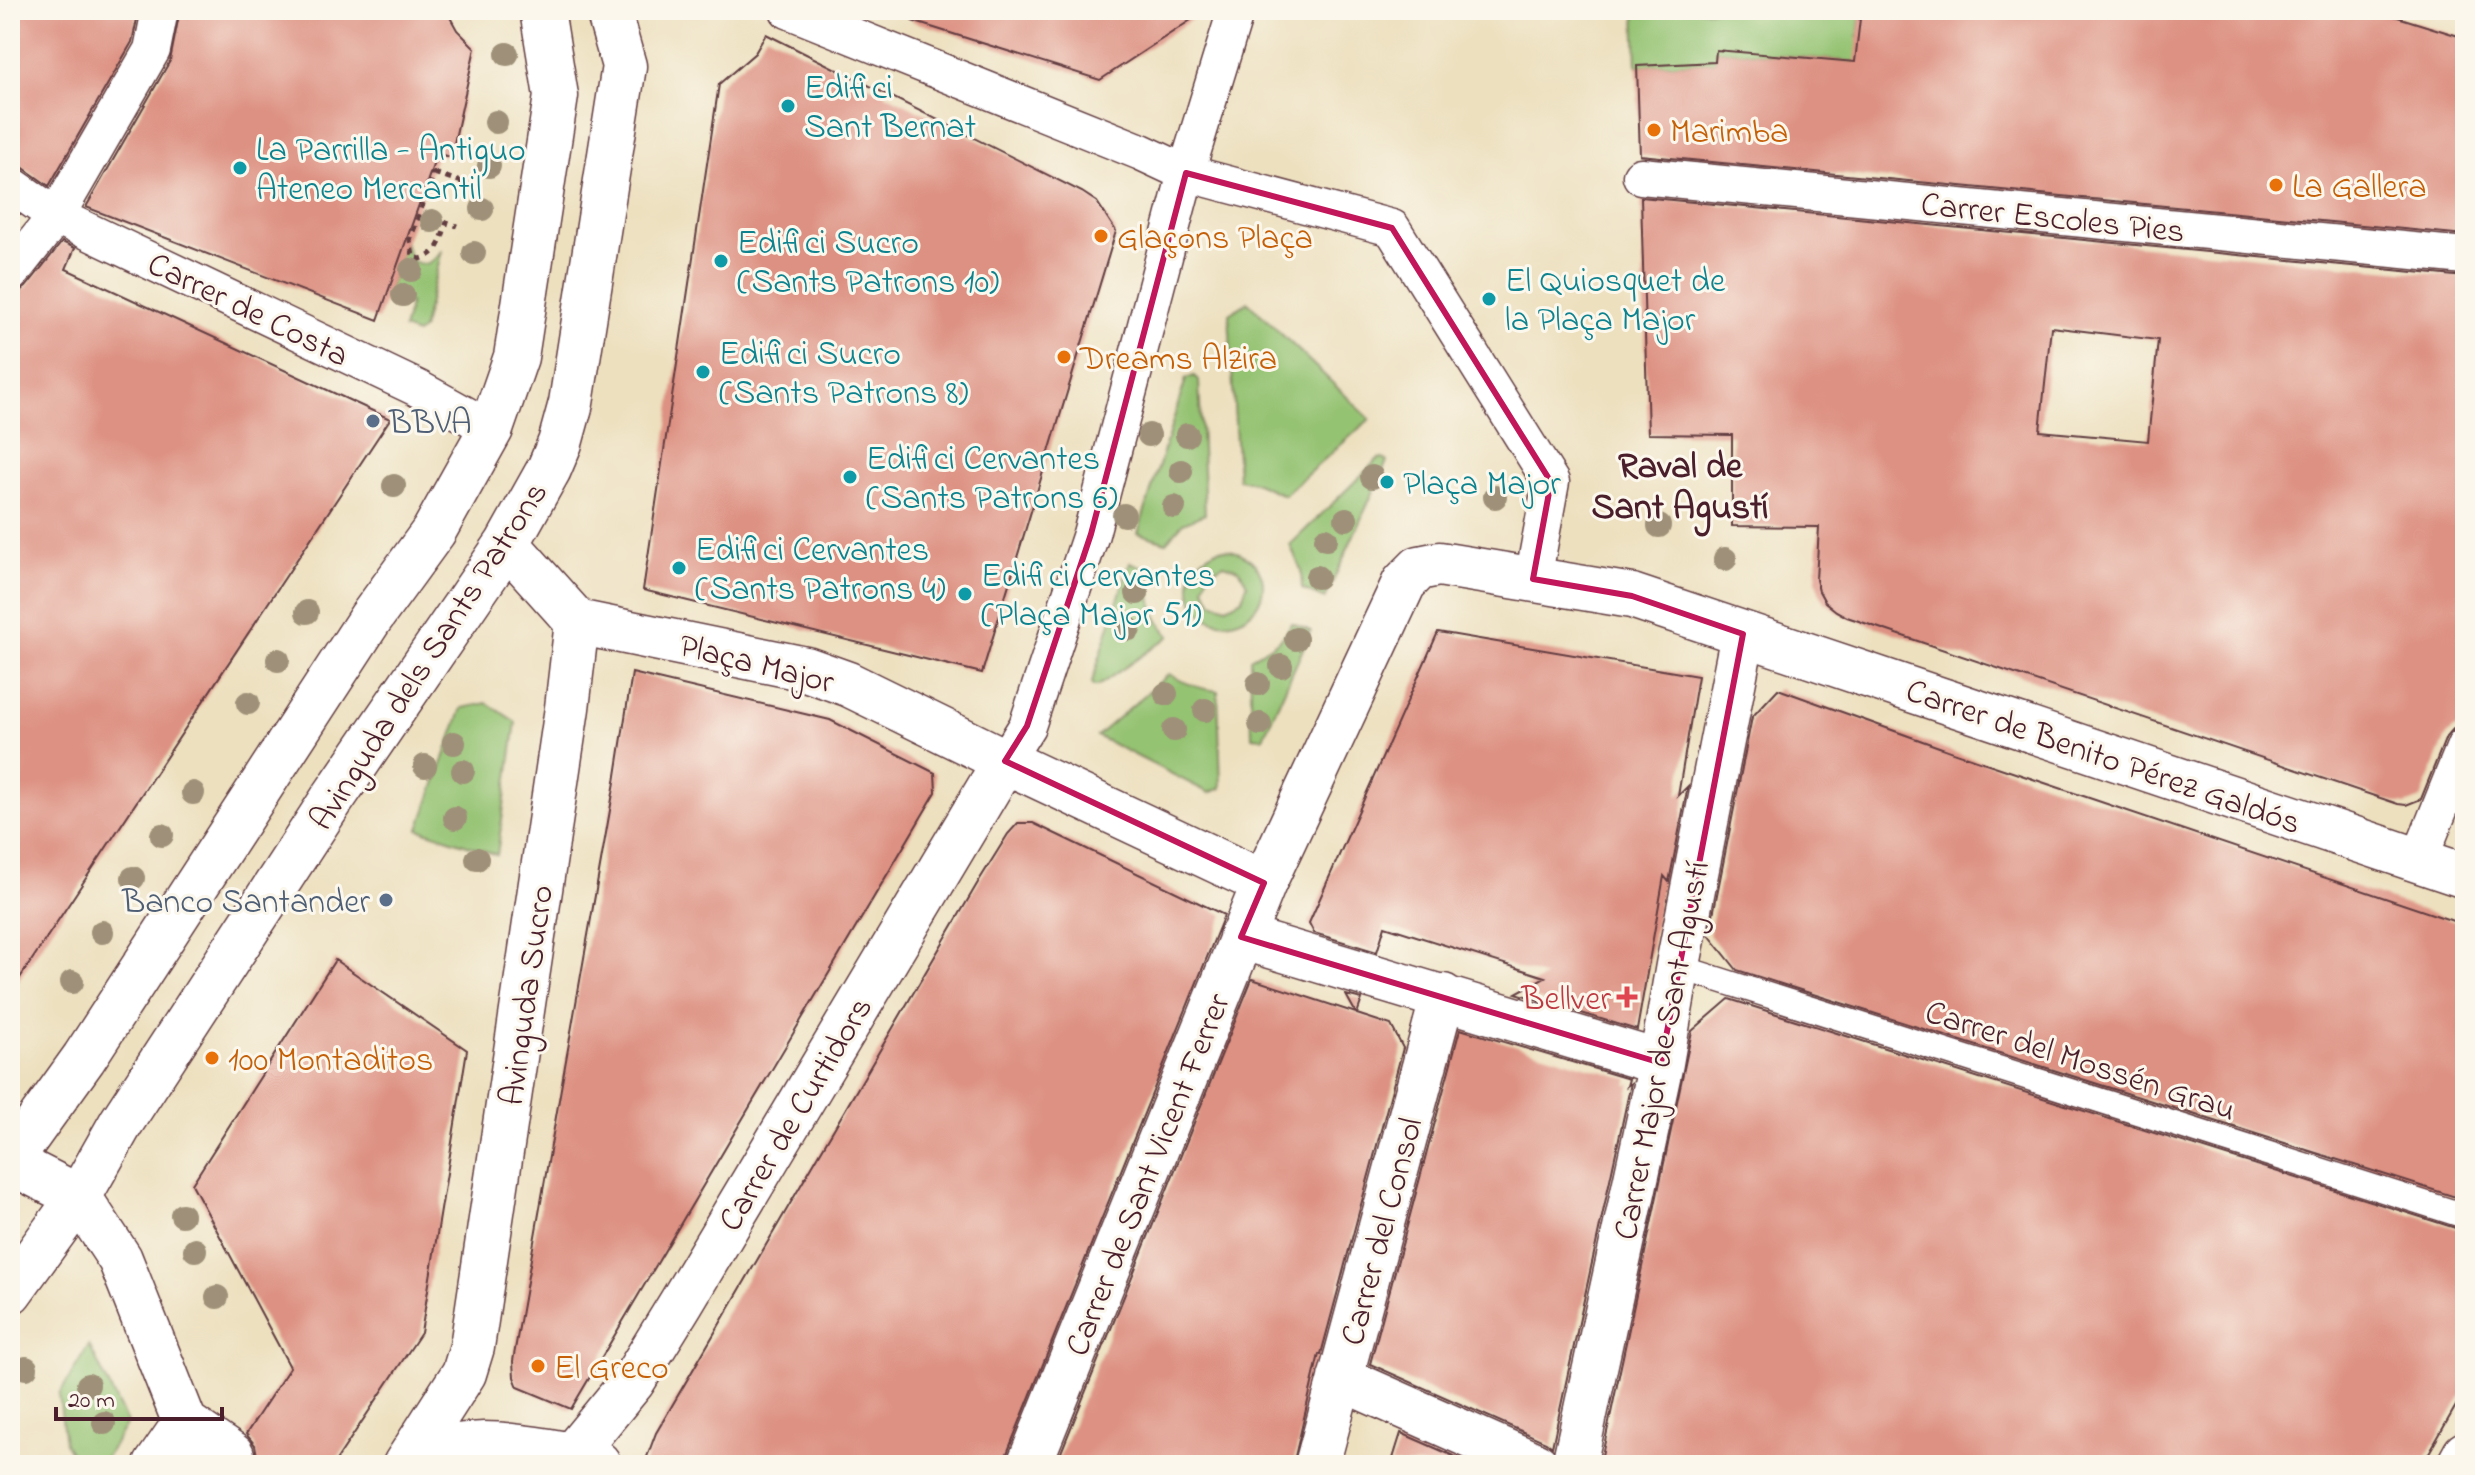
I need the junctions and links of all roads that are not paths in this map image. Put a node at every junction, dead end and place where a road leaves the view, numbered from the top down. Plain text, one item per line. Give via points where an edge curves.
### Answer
1 (160, 10) edge
2 (542, 10) edge
3 (608, 10) edge
4 (788, 10) edge
5 (1236, 10) edge
6 (1186, 173) junction
7 (1641, 176) dead end
8 (10, 184) edge
9 (56, 216) junction
10 (2465, 256) edge
11 (10, 274) edge
12 (491, 429) junction
13 (507, 544) junction
14 (1533, 579) junction
15 (577, 622) junction
16 (1743, 634) junction
17 (2465, 746) edge
18 (1005, 761) junction
19 (2419, 860) junction
20 (2465, 876) edge
21 (1264, 883) junction
22 (1241, 937) junction
23 (1678, 965) junction
24 (1443, 996) junction
25 (1661, 1063) junction
26 (10, 1162) edge
27 (79, 1197) junction
28 (2465, 1216) edge
29 (10, 1292) edge
30 (1340, 1378) junction
31 (185, 1423) junction
32 (2465, 1454) edge
33 (232, 1455) dead end
34 (408, 1460) edge
35 (580, 1462) edge
36 (156, 1465) edge
37 (1029, 1465) edge
38 (1317, 1465) edge
39 (1536, 1465) edge
40 (1574, 1465) edge
41 (2459, 1465) edge

1 - 9 street via 152,50
2 - 12 street, Avinguda dels Sants Patrons via 556,96 516,357
3 - 13 street, Avinguda dels Sants Patrons via 624,66 571,403 549,469
4 - 6 street
5 - 6 street
6 - 14 street via 1392,228 1551,482
6 - 18 street via 1091,534 1027,726
7 - 10 street, Carrer Escoles Pies
8 - 9 street, Carrer de Costa
9 - 11 street
9 - 12 street, Carrer de Costa via 417,388
12 - 26 street, Avinguda dels Sants Patrons via 434,531 370,619 84,1058
13 - 15 street
13 - 27 street, Avinguda dels Sants Patrons via 331,801 121,1123
14 - 16 street via 1632,596
14 - 21 street via 1439,564 1419,568 1404,583
15 - 18 street, Plaça Major via 806,669 848,684
15 - 34 street, Avinguda Sucro via 472,1347 464,1373
16 - 19 street, Carrer de Benito Pérez Galdós
16 - 23 street, Carrer Major de Sant Agustí
17 - 19 street
18 - 21 street, Plaça Major
18 - 35 street, Carrer de Curtidors
19 - 20 street, Carrer de Benito Pérez Galdós
21 - 22 street, Carrer de Sant Vicent Ferrer
22 - 24 street
22 - 37 street, Carrer de Sant Vicent Ferrer
23 - 25 street, Carrer Major de Sant Agustí
23 - 28 lane, Carrer del Mossén Grau
24 - 25 street
24 - 30 street, Carrer del Consol
25 - 40 street, Carrer Major de Sant Agustí
26 - 27 street
27 - 29 street, Avinguda dels Sants Patrons
27 - 31 street via 120,1259
30 - 38 street, Carrer del Consol
30 - 39 street
31 - 33 street
31 - 36 street
32 - 41 street
34 - 35 street via 445,1446 497,1443

